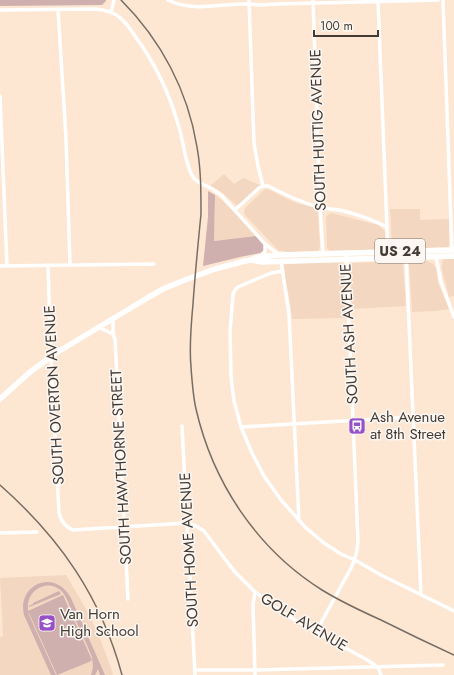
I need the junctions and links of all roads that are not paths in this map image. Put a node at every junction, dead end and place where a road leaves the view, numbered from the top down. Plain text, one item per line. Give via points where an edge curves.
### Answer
1 (114, 0) edge
2 (168, 0) edge
3 (187, 0) edge
4 (438, 0) edge
5 (442, 0) edge
6 (378, 1) edge
7 (250, 2) edge
8 (313, 2) edge
9 (187, 6) junction
10 (58, 9) junction
11 (0, 10) edge
12 (111, 12) junction
13 (0, 96) edge
14 (263, 186) junction
15 (320, 207) junction
16 (236, 210) junction
17 (387, 227) junction
18 (266, 244) junction
19 (426, 250) junction
20 (453, 250) edge
21 (346, 252) junction
22 (388, 252) junction
23 (323, 253) junction
24 (406, 254) junction
25 (279, 255) junction
26 (262, 256) junction
27 (453, 256) edge
28 (426, 257) junction
29 (436, 257) junction
30 (389, 258) junction
31 (346, 259) junction
32 (251, 260) junction
33 (323, 260) junction
34 (281, 261) junction
35 (154, 264) dead end
36 (48, 265) junction
37 (70, 265) junction
38 (0, 266) edge
39 (7, 266) junction
40 (282, 271) junction
41 (454, 317) edge
42 (113, 318) junction
43 (98, 327) junction
44 (113, 334) junction
45 (51, 356) junction
46 (0, 399) edge
47 (412, 417) junction
48 (353, 420) junction
49 (294, 424) junction
50 (182, 426) dead end
51 (241, 427) junction
52 (299, 521) junction
53 (187, 523) junction
54 (124, 527) junction
55 (0, 532) edge
56 (37, 532) dead end
57 (355, 560) junction
58 (255, 592) junction
59 (421, 595) junction
60 (128, 599) dead end
61 (454, 611) edge
62 (316, 632) junction
63 (443, 665) dead end
64 (377, 667) junction
65 (195, 670) junction
66 (255, 670) junction
67 (195, 675) edge
68 (255, 675) edge
69 (381, 675) edge

1 - 12 street
2 - 9 street
3 - 9 street
4 - 6 street
5 - 20 street
6 - 8 street
6 - 17 street
7 - 8 street via 258,5
7 - 9 street
7 - 14 street via 254,143
8 - 15 street, SOUTH HUTTIG AVENUE
10 - 11 street
10 - 12 street via 96,9
10 - 37 street
12 - 16 street via 126,23 157,71 178,123 192,177 221,195
13 - 39 street
14 - 15 street
14 - 16 street
15 - 17 street via 359,215
15 - 23 street, SOUTH HUTTIG AVENUE
16 - 18 street
17 - 22 street
18 - 25 street
18 - 26 street
19 - 20 main road, US 24
19 - 24 main road, US 24
19 - 28 main road
20 - 27 street
21 - 22 main road, US 24
21 - 23 main road, US 24
21 - 31 street, SOUTH ASH AVENUE
22 - 24 main road, US 24
22 - 30 street
23 - 25 main road, US 24
23 - 33 street, SOUTH HUTTIG AVENUE
24 - 28 main road, US 24
24 - 30 main road, US 24
24 - 47 street
25 - 26 main road, US 24
26 - 32 main road, US 24
27 - 29 main road, US 24
28 - 29 main road, US 24
29 - 41 street via 441,282
30 - 31 main road, US 24
31 - 33 main road, US 24
31 - 48 street, SOUTH ASH AVENUE
32 - 34 main road, US 24
32 - 42 main road, US 24 via 184,280
33 - 34 main road, US 24
34 - 40 street
35 - 37 street
36 - 37 street
36 - 39 street
36 - 45 street, SOUTH OVERTON AVENUE
38 - 39 street
40 - 49 street via 289,314
40 - 51 street via 270,273 238,287 233,294 230,332 231,376
42 - 43 main road, US 24
42 - 44 street, SOUTH HAWTHORNE STREET
43 - 44 street
43 - 45 main road, US 24
44 - 54 street, SOUTH HAWTHORNE STREET
45 - 46 main road, US 24
45 - 54 street, SOUTH OVERTON AVENUE via 60,518 73,530
47 - 48 street
47 - 59 street
48 - 49 street
48 - 57 street, SOUTH ASH AVENUE via 358,542
49 - 51 street
49 - 52 street
50 - 53 street, SOUTH HOME AVENUE
51 - 52 street via 264,476
52 - 57 street via 324,543
53 - 54 street
53 - 58 street, GOLF AVENUE via 204,531 234,571
53 - 65 street, SOUTH HOME AVENUE
54 - 60 street, SOUTH HAWTHORNE STREET
55 - 56 street
57 - 59 street
57 - 62 street, SOUTH ASH AVENUE
58 - 62 street, GOLF AVENUE via 286,615
58 - 66 street
59 - 61 street
62 - 64 street, GOLF AVENUE
63 - 64 street
64 - 66 street
64 - 69 street
65 - 66 street
65 - 67 street, SOUTH HOME AVENUE
66 - 68 street

